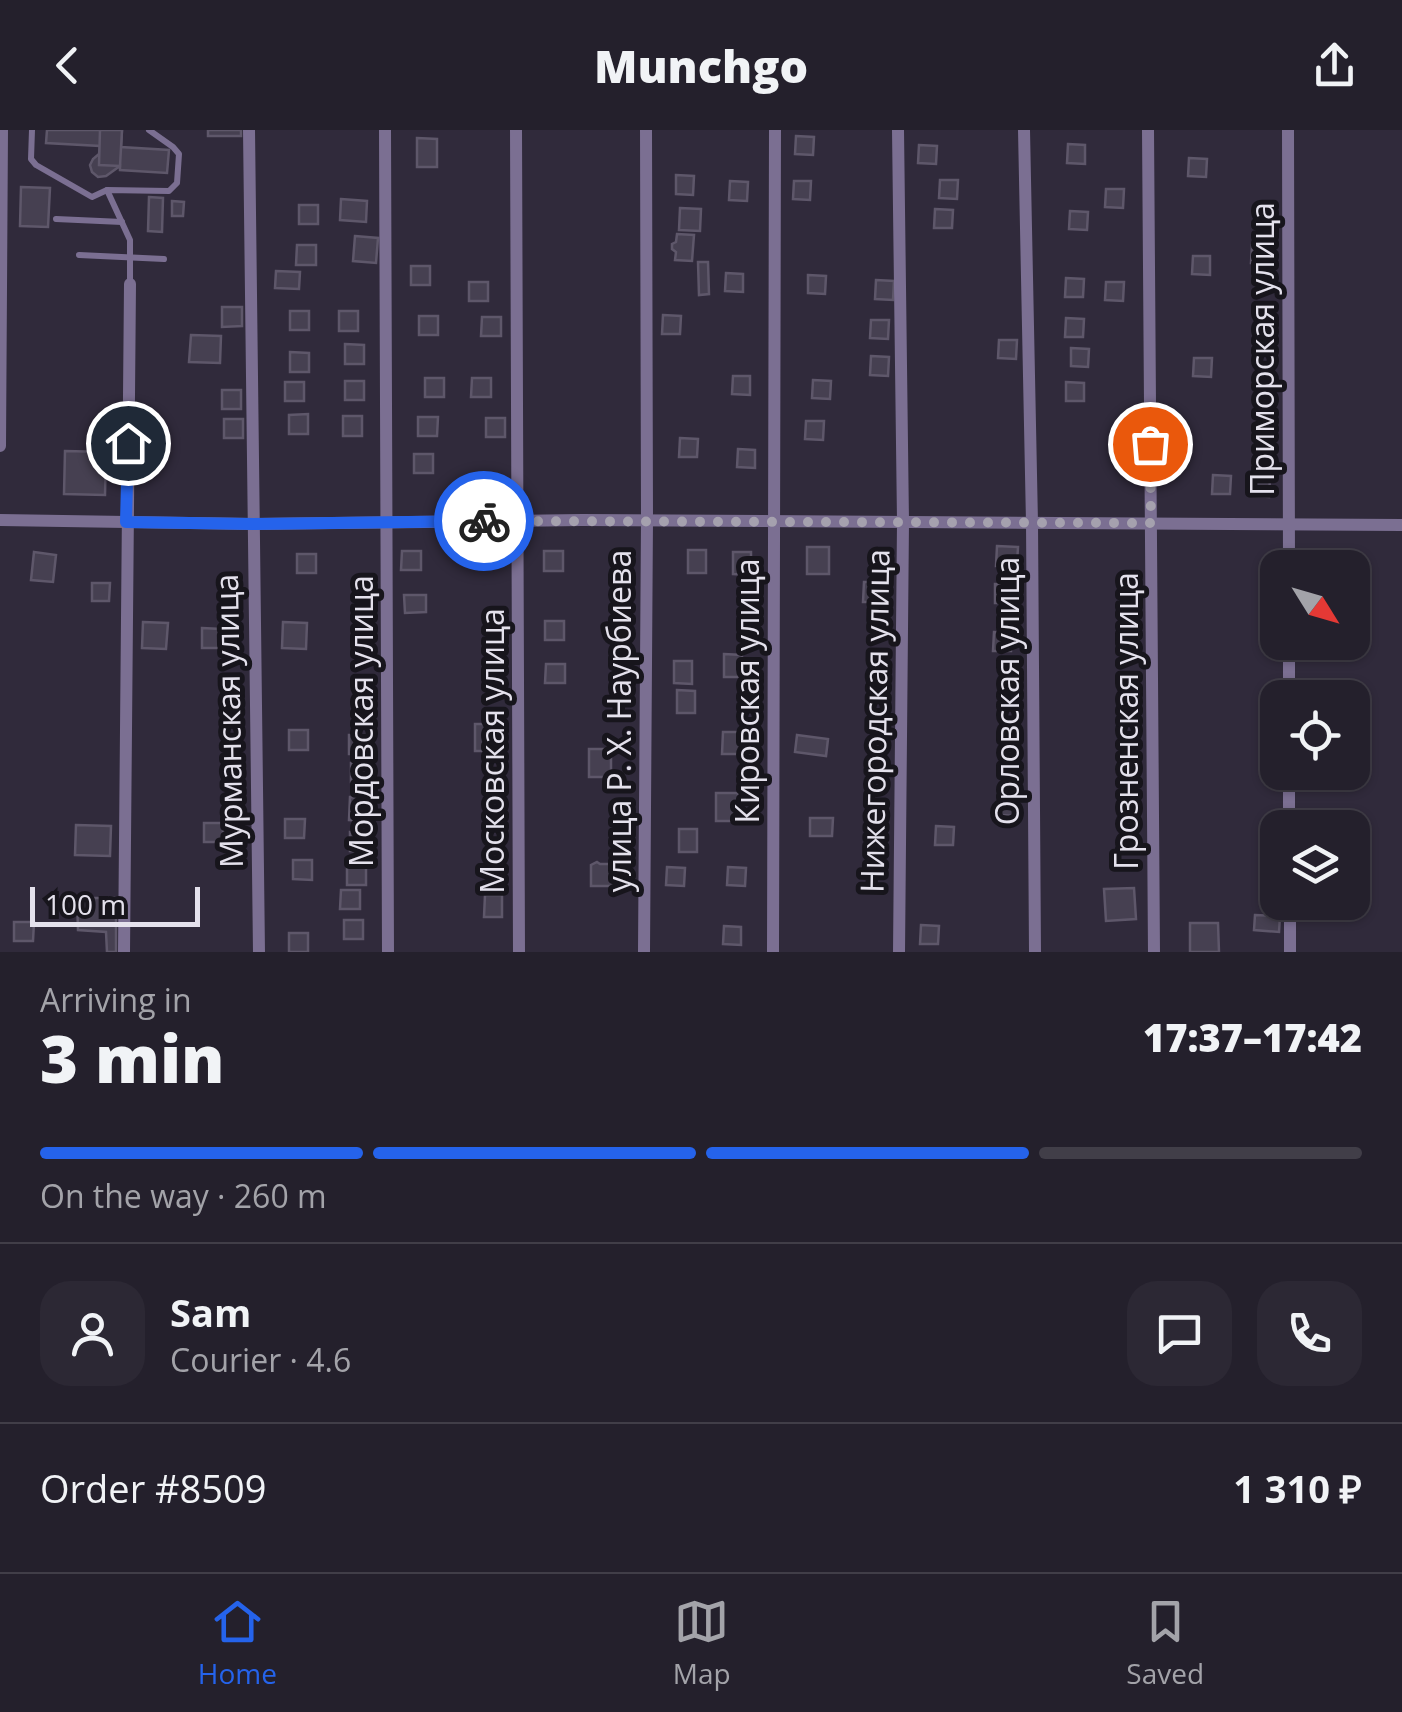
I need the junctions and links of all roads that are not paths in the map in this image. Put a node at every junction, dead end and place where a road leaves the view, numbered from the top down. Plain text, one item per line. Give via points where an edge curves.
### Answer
1 (2, 130) edge
2 (32, 130) edge
3 (149, 130) edge
4 (249, 130) edge
5 (385, 130) edge
6 (516, 130) edge
7 (646, 130) edge
8 (774, 130) edge
9 (898, 130) edge
10 (1024, 130) edge
11 (1148, 130) edge
12 (1288, 130) edge
13 (106, 190) junction
14 (56, 218) dead end
15 (122, 222) junction
16 (79, 255) dead end
17 (130, 257) junction
18 (164, 259) dead end
19 (130, 284) joint
20 (0, 446) edge
21 (0, 520) edge
22 (648, 520) junction
23 (518, 521) junction
24 (774, 521) junction
25 (126, 522) junction
26 (387, 522) junction
27 (903, 522) junction
28 (1032, 522) junction
29 (1151, 523) junction
30 (253, 524) junction
31 (1289, 524) junction
32 (1402, 524) edge
33 (1289, 550) edge
34 (1290, 920) edge
35 (124, 952) edge
36 (259, 952) edge
37 (388, 952) edge
38 (519, 952) edge
39 (644, 952) edge
40 (773, 952) edge
41 (899, 952) edge
42 (1036, 952) edge
43 (1154, 952) edge
44 (1290, 952) edge

1 - 20 street
2 - 13 lane via 36,166 92,197
3 - 13 lane via 179,154 177,183 170,191
4 - 30 street, Мурманская улица
5 - 26 street, Мордовская улица
6 - 23 street, Московская улица
7 - 22 street, улица Р. Х. Наурбиева
8 - 24 street, Кировская улица
9 - 27 street, Нижегородская улица
10 - 28 street, Орловская улица
11 - 29 street, Грозненская улица
12 - 31 street, Приморская улица
13 - 15 lane
14 - 15 lane
15 - 17 lane
16 - 17 lane
17 - 18 lane
17 - 19 lane
19 - 25 street
21 - 25 street
22 - 23 street
22 - 24 street
22 - 39 street, улица Р. Х. Наурбиева
23 - 26 street
23 - 38 street, Московская улица
24 - 27 street
24 - 40 street, Кировская улица
25 - 30 street
25 - 35 street
26 - 30 street
26 - 37 street, Мордовская улица
27 - 28 street
27 - 41 street, Нижегородская улица
28 - 29 street
28 - 42 street, Орловская улица
29 - 31 street
29 - 43 street, Грозненская улица
30 - 36 street, Мурманская улица
31 - 32 street
31 - 33 street, Приморская улица
34 - 44 street

